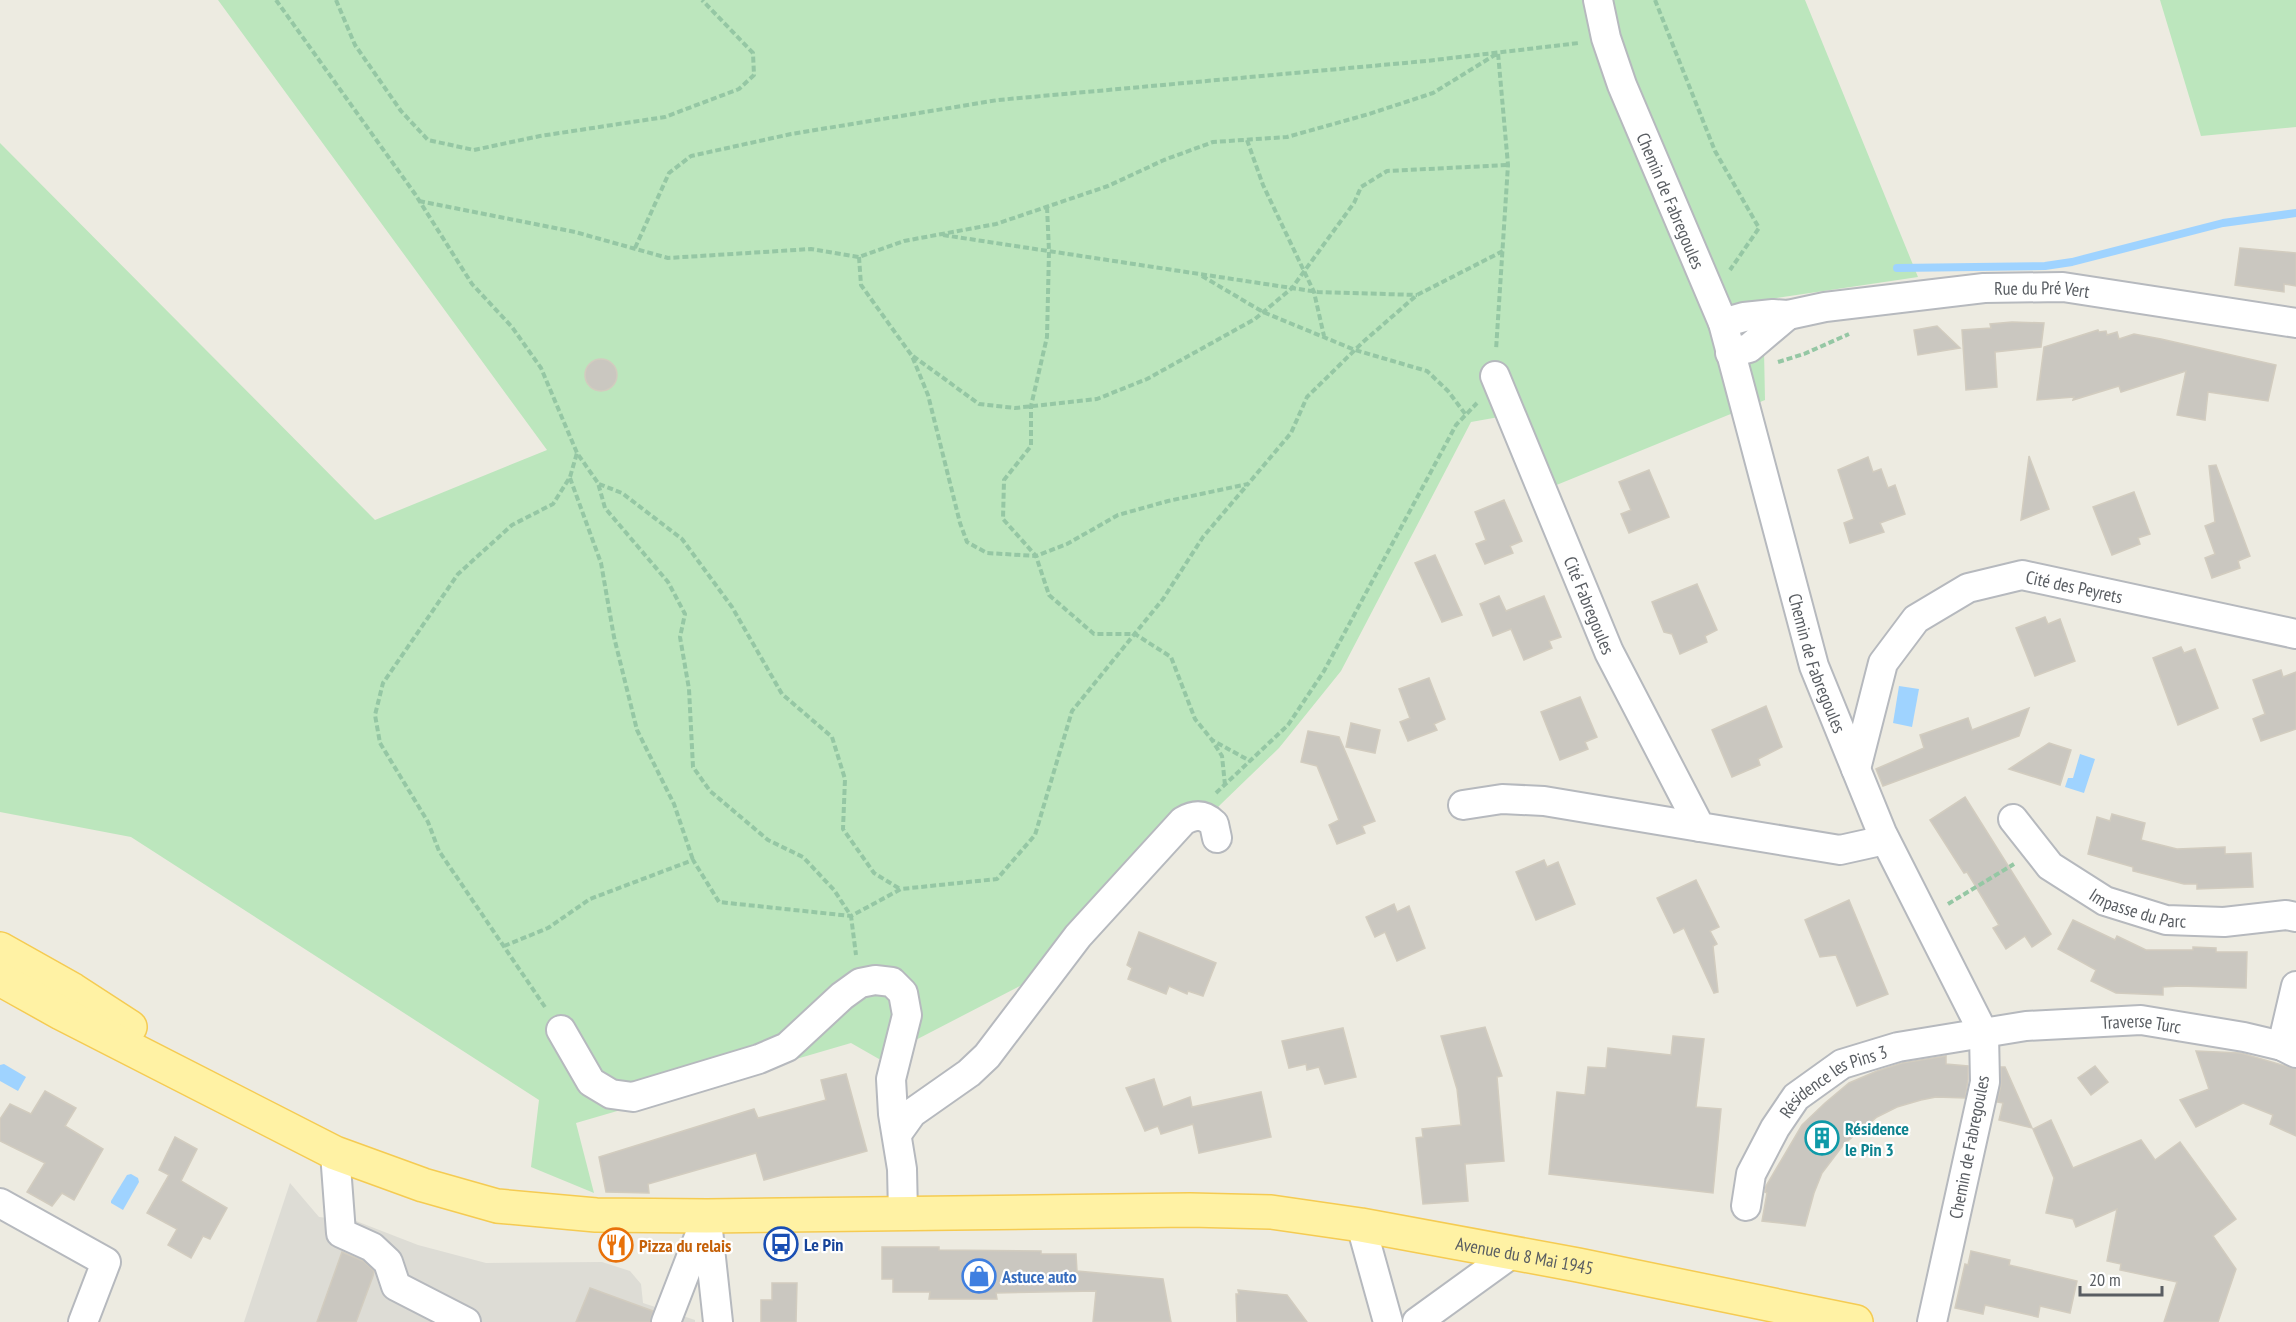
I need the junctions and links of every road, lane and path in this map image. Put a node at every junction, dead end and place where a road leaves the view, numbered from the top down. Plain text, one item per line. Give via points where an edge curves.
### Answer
1 (276, 0) edge
2 (336, 0) edge
3 (702, 0) edge
4 (1599, 0) edge
5 (1655, 0) edge
6 (1606, 38) junction
7 (1498, 52) junction
8 (1247, 140) junction
9 (1508, 165) junction
10 (419, 201) junction
11 (1047, 207) junction
12 (938, 234) junction
13 (635, 249) junction
14 (1049, 251) junction
15 (1503, 251) junction
16 (859, 258) junction
17 (1304, 271) junction
18 (1199, 274) junction
19 (1292, 288) junction
20 (1314, 292) junction
21 (1418, 295) junction
22 (1718, 310) junction
23 (1263, 312) junction
24 (1788, 315) junction
25 (2296, 323) edge
26 (1859, 330) dead end
27 (1324, 337) junction
28 (1355, 350) junction
29 (912, 356) junction
30 (1734, 363) junction
31 (1494, 376) junction
32 (1031, 406) junction
33 (1466, 415) junction
34 (577, 453) junction
35 (570, 477) junction
36 (598, 483) junction
37 (1248, 484) junction
38 (1035, 556) junction
39 (1135, 634) junction
40 (2296, 634) edge
41 (1212, 740) junction
42 (1250, 761) junction
43 (1856, 769) junction
44 (1225, 785) junction
45 (1463, 805) dead end
46 (1192, 816) junction
47 (2013, 819) dead end
48 (1700, 827) junction
49 (1217, 838) dead end
50 (1885, 840) junction
51 (2037, 849) junction
52 (693, 860) junction
53 (901, 889) junction
54 (851, 916) junction
55 (2296, 917) edge
56 (1925, 918) junction
57 (504, 946) junction
58 (0, 949) edge
59 (0, 979) edge
60 (860, 983) junction
61 (2296, 986) edge
62 (561, 1030) joint
63 (1984, 1034) junction
64 (2289, 1049) edge
65 (277, 1122) junction
66 (897, 1134) junction
67 (335, 1153) junction
68 (0, 1203) edge
69 (1746, 1206) dead end
70 (903, 1213) junction
71 (707, 1216) junction
72 (1361, 1226) junction
73 (1511, 1254) junction
74 (83, 1322) edge
75 (466, 1322) edge
76 (666, 1322) edge
77 (718, 1322) edge
78 (1388, 1322) edge
79 (1417, 1322) edge
80 (1856, 1322) edge
81 (1932, 1322) edge

1 - 10 path
2 - 3 path via 355,45 401,111 428,140 474,150 665,117 740,89 753,75 753,53
4 - 6 street, Chemin de Fabregoules
5 - 22 path via 1715,151 1759,228
6 - 7 path
6 - 22 street, Chemin de Fabregoules via 1622,85
7 - 8 path via 1433,93 1287,137
7 - 9 path
7 - 13 path via 998,100 791,134 691,156 669,174
8 - 11 path via 1213,142
8 - 17 path
9 - 15 path
9 - 17 path via 1387,171 1361,187 1354,203
10 - 13 path via 575,232
10 - 34 path via 472,284 512,327 541,369
11 - 12 path via 996,224
11 - 14 path
12 - 14 path
12 - 16 path via 904,241
13 - 16 path via 668,258 811,249
14 - 18 path
14 - 32 path via 1047,337
15 - 21 path
15 - 31 path
16 - 29 path via 861,285
17 - 19 path
17 - 20 path
18 - 19 path
18 - 23 path
19 - 20 path
19 - 23 path
20 - 21 path
20 - 27 path
21 - 28 path
22 - 24 street, Rue du Pré Vert via 1744,316
22 - 30 street, Chemin de Fabregoules
23 - 27 path
23 - 32 path via 1147,379 1097,399
24 - 25 street, Rue du Pré Vert via 1984,288 2063,286
24 - 30 street, Rue du Pré Vert
26 - 30 path via 1804,354
27 - 28 path
28 - 33 path via 1427,371
28 - 37 path via 1307,397 1291,433
29 - 32 path via 979,404
29 - 38 path via 928,395 968,542 987,553
30 - 43 street, Chemin de Fabregoules via 1814,666
31 - 33 path
31 - 48 street, Cité Fabregoules via 1609,652
32 - 38 path via 1031,446 1004,480 1003,519
33 - 42 path via 1456,426 1324,671 1288,725
34 - 35 path
34 - 36 path
35 - 52 path via 601,563 637,730 674,804
35 - 57 path via 553,504 512,525 458,574 383,683 375,715 380,743 428,822 439,851
36 - 53 path via 622,493 682,539 732,607 782,694 832,736 845,779 843,829 874,873
36 - 54 path via 605,508 668,582 685,614 680,637 689,689 693,767 710,791 768,840 803,857 834,890
37 - 38 path via 1118,515 1067,544
37 - 39 path via 1203,537
38 - 39 path via 1049,594 1094,634
39 - 41 path via 1171,657 1195,719
39 - 53 path via 1072,711 1035,835 997,879
40 - 43 street, Cité des Peyrets via 2022,576 1968,588 1916,619 1883,663
41 - 42 path
41 - 44 path via 1222,756
42 - 44 path
43 - 50 street, Chemin de Fabregoules
44 - 46 path
45 - 48 street via 1502,799 1544,801
46 - 49 street via 1210,820
46 - 66 street via 1183,821 1078,936 987,1056 969,1074 912,1113
47 - 51 street, Impasse du Parc
48 - 50 street via 1840,850
50 - 56 street, Chemin de Fabregoules
51 - 55 street, Impasse du Parc via 2050,866 2105,901 2166,920 2224,922
51 - 56 path
52 - 54 path via 719,902
52 - 57 path via 590,899 548,928
53 - 54 path
54 - 60 path
56 - 63 street, Chemin de Fabregoules
57 - 62 path
58 - 65 main road via 73,990
59 - 65 main road
60 - 62 street via 787,1047 633,1097 611,1094 591,1082
60 - 66 street via 892,982 903,993 906,1016 891,1079
61 - 64 street
63 - 64 street, Traverse Turc via 2026,1026 2141,1020 2244,1036
63 - 69 street, Résidence les Pins 3 via 1898,1047 1842,1064 1796,1097 1751,1174
63 - 81 street, Chemin de Fabregoules via 1985,1082
65 - 67 main road, Avenue du 8 Mai 1945
66 - 70 street
67 - 71 main road, Avenue du 8 Mai 1945 via 423,1185 497,1206 596,1215
67 - 75 street via 340,1233 372,1247 388,1262 396,1286
68 - 74 street via 106,1262
70 - 71 main road, Avenue du 8 Mai 1945
70 - 72 main road, Avenue du 8 Mai 1945 via 1271,1212
71 - 76 street
71 - 77 street
72 - 73 main road, Avenue du 8 Mai 1945
72 - 78 street
73 - 79 street
73 - 80 main road, Avenue du 8 Mai 1945

